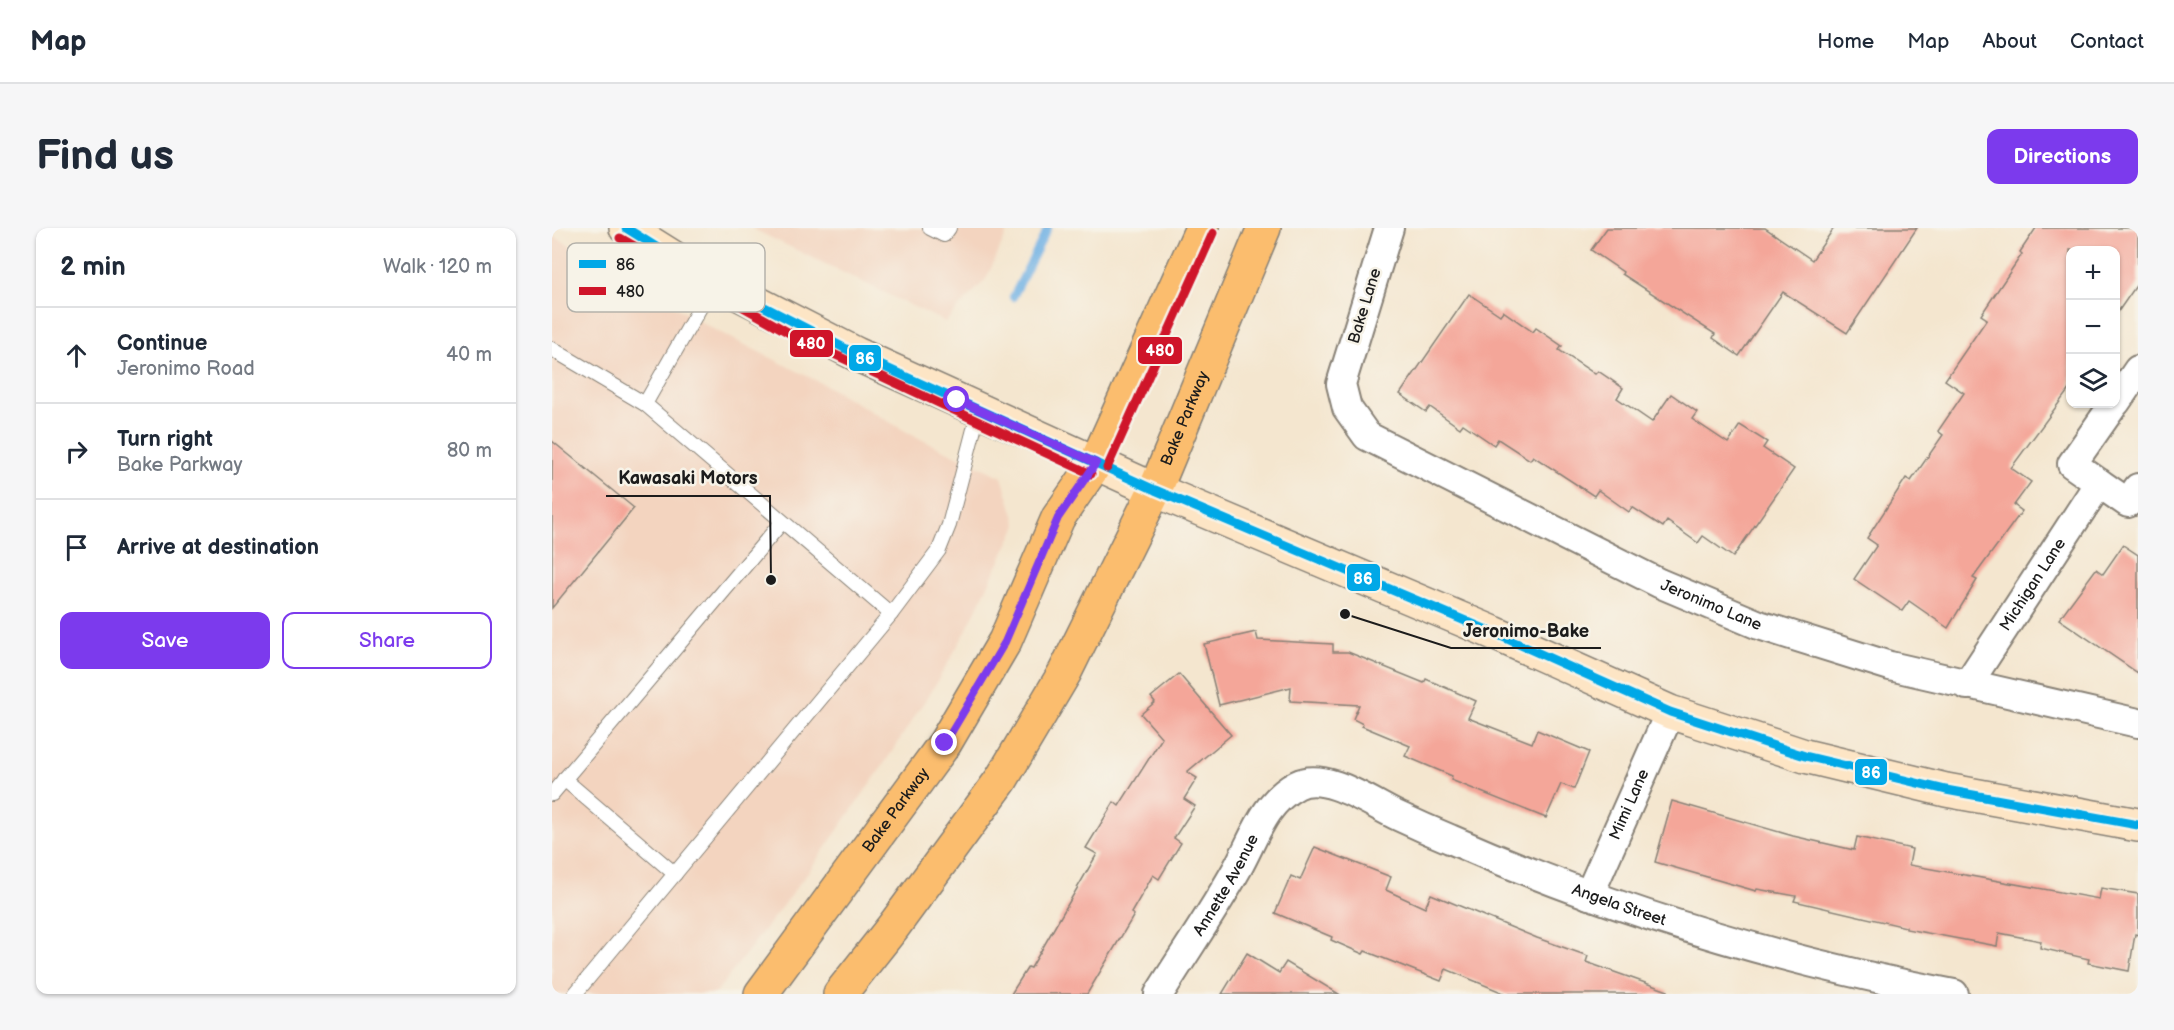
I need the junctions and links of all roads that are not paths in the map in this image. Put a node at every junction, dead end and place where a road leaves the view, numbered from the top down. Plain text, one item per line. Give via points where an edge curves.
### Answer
1 (626, 228) edge
2 (930, 228) edge
3 (949, 228) edge
4 (1202, 228) edge
5 (1264, 228) edge
6 (1389, 228) edge
7 (651, 243) edge
8 (765, 307) edge
9 (697, 312) edge
10 (552, 349) edge
11 (2138, 370) edge
12 (1341, 384) joint
13 (2120, 396) edge
14 (645, 404) junction
15 (2111, 408) edge
16 (979, 410) junction
17 (1096, 463) junction
18 (2100, 483) junction
19 (2138, 488) edge
20 (1155, 490) junction
21 (782, 522) junction
22 (891, 614) junction
23 (1967, 685) junction
24 (1670, 712) junction
25 (2138, 723) edge
26 (564, 779) junction
27 (1299, 783) joint
28 (552, 794) edge
29 (2138, 825) edge
30 (675, 874) junction
31 (1589, 895) junction
32 (575, 994) edge
33 (761, 994) edge
34 (840, 994) edge
35 (1159, 994) edge
36 (1954, 994) edge

1 - 7 main road
2 - 3 lane via 944,235
4 - 17 main road, Bake Parkway
5 - 20 main road, Bake Parkway
6 - 12 street, Bake Lane
8 - 16 main road
9 - 14 lane
10 - 14 lane
11 - 13 street
12 - 23 street, Jeronimo Lane via 1347,408 1367,436 1383,447 1659,583 1759,625 1890,666
14 - 21 lane
15 - 18 street via 2072,464
16 - 17 main road
16 - 22 lane via 939,550
17 - 20 main road
17 - 33 main road, Bake Parkway via 1058,518 1005,642 945,743
18 - 19 street via 2128,503
18 - 23 street, Michigan Lane
20 - 24 main road via 1484,628
20 - 34 main road, Bake Parkway via 1065,672 1001,780
21 - 22 lane
21 - 26 lane
22 - 30 lane
23 - 25 street, Jeronimo Lane
24 - 29 main road via 1805,756 1946,790
24 - 31 street, Mimi Lane
26 - 28 lane
26 - 30 lane
27 - 31 street, Angela Street via 1326,783 1350,791 1397,816
27 - 35 street, Annette Avenue via 1279,797 1264,817 1237,869
30 - 32 lane
31 - 36 street, Angela Street via 1793,958

